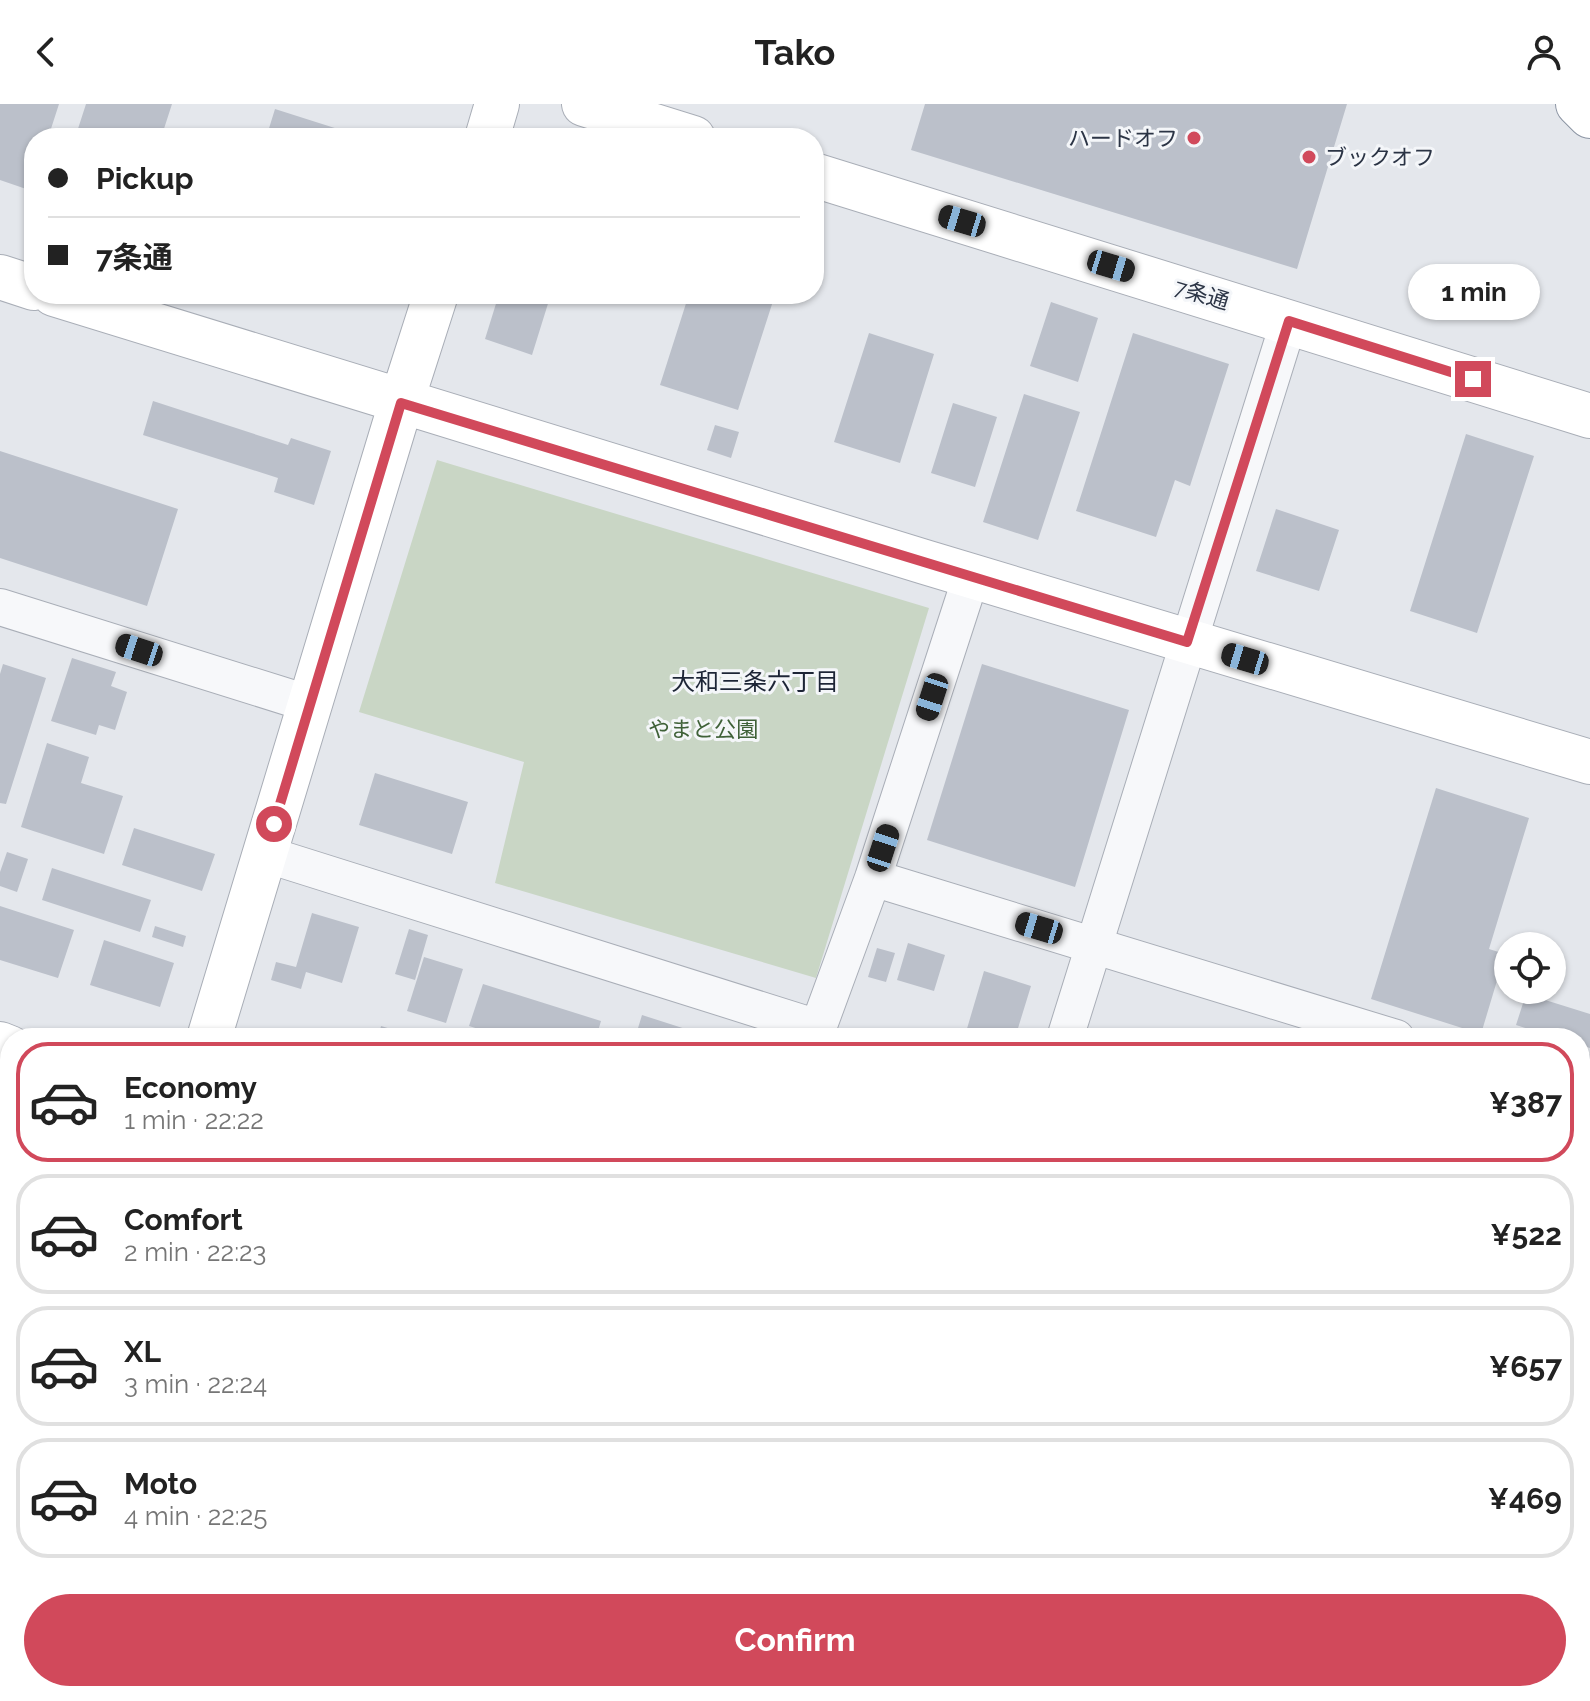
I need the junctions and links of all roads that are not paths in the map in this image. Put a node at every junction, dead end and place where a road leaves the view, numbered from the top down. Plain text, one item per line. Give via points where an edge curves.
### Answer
1 (497, 104) edge
2 (584, 104) edge
3 (1578, 104) edge
4 (1590, 116) edge
5 (490, 128) edge
6 (661, 128) edge
7 (824, 178) edge
8 (0, 277) edge
9 (24, 285) edge
10 (86, 304) edge
11 (433, 304) edge
12 (1289, 321) junction
13 (401, 403) junction
14 (1590, 416) edge
15 (971, 577) junction
16 (0, 607) edge
17 (1187, 642) junction
18 (310, 704) junction
19 (1590, 762) edge
20 (265, 854) junction
21 (873, 878) junction
22 (1094, 945) junction
23 (212, 1028) edge
24 (1068, 1028) edge
25 (1364, 1028) edge

1 - 5 main road
2 - 6 main road
3 - 4 main road
7 - 12 main road, 7条通
8 - 9 main road
10 - 13 main road
11 - 13 main road
12 - 14 main road, 7条通
12 - 17 street
13 - 15 main road
13 - 18 main road
15 - 17 main road
15 - 21 street
16 - 18 street
17 - 19 main road
17 - 22 street
18 - 20 main road
20 - 21 street via 818,1028
20 - 23 main road
21 - 22 street
22 - 24 street
22 - 25 street

